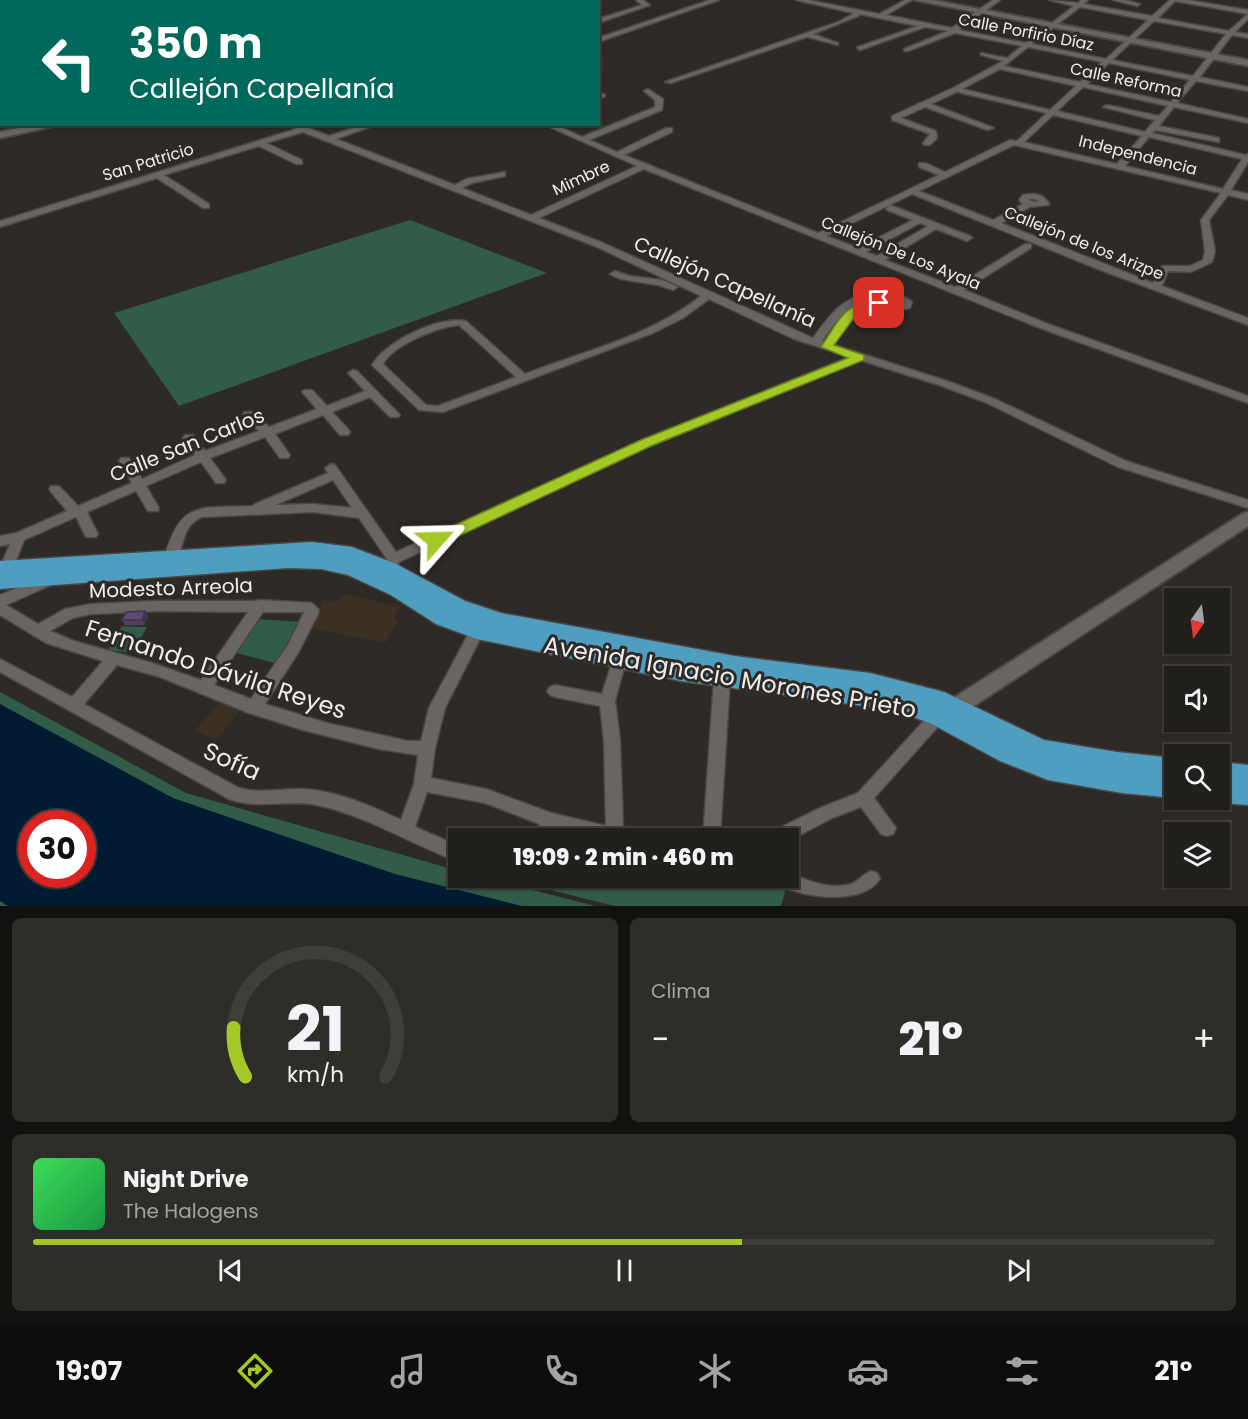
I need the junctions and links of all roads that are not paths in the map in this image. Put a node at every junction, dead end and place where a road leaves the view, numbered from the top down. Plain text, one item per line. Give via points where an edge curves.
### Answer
1 (639, 0) edge
2 (716, 0) edge
3 (799, 0) edge
4 (909, 0) edge
5 (919, 0) edge
6 (933, 0) edge
7 (997, 0) edge
8 (1052, 0) edge
9 (1116, 0) edge
10 (1175, 0) edge
11 (816, 1) edge
12 (1082, 2) edge
13 (1137, 4) dead end
14 (982, 11) junction
15 (600, 12) edge
16 (856, 12) junction
17 (644, 13) junction
18 (916, 13) dead end
19 (613, 16) junction
20 (880, 16) junction
21 (1153, 18) junction
22 (1247, 18) edge
23 (600, 20) edge
24 (660, 20) junction
25 (903, 21) junction
26 (1055, 24) junction
27 (924, 26) junction
28 (953, 31) junction
29 (1231, 32) junction
30 (600, 34) edge
31 (805, 34) junction
32 (1248, 36) edge
33 (609, 37) junction
34 (600, 39) edge
35 (1130, 39) junction
36 (624, 42) dead end
37 (836, 44) dead end
38 (1027, 46) junction
39 (860, 48) dead end
40 (906, 50) dead end
41 (983, 54) dead end
42 (1214, 55) junction
43 (1007, 60) junction
44 (1106, 61) junction
45 (1248, 61) edge
46 (999, 67) junction
47 (1194, 79) junction
48 (669, 82) dead end
49 (1081, 84) junction
50 (1248, 89) edge
51 (956, 90) junction
52 (648, 91) dead end
53 (924, 104) junction
54 (1173, 104) junction
55 (1107, 107) dead end
56 (1051, 113) junction
57 (1161, 119) junction
58 (1248, 120) edge
59 (47, 126) edge
60 (296, 126) edge
61 (369, 126) edge
62 (550, 126) edge
63 (1154, 127) junction
64 (990, 128) dead end
65 (304, 129) junction
66 (669, 130) dead end
67 (0, 135) edge
68 (1148, 135) junction
69 (329, 139) junction
70 (581, 140) junction
71 (1216, 140) dead end
72 (1020, 141) junction
73 (927, 142) dead end
74 (259, 143) junction
75 (617, 155) junction
76 (1128, 157) junction
77 (1248, 157) edge
78 (299, 162) dead end
79 (922, 165) dead end
80 (644, 166) junction
81 (1120, 166) junction
82 (1172, 168) dead end
83 (502, 174) dead end
84 (944, 174) junction
85 (158, 175) junction
86 (456, 188) junction
87 (910, 190) junction
88 (1226, 192) junction
89 (1248, 197) edge
90 (1029, 204) dead end
91 (206, 206) dead end
92 (890, 208) dead end
93 (532, 218) junction
94 (919, 220) junction
95 (995, 223) junction
96 (0, 224) edge
97 (935, 226) junction
98 (818, 236) junction
99 (967, 238) dead end
100 (1028, 246) dead end
101 (858, 252) junction
102 (878, 260) junction
103 (615, 274) dead end
104 (1156, 288) junction
105 (956, 291) junction
106 (704, 298) junction
107 (1248, 322) edge
108 (832, 329) junction
109 (815, 343) junction
110 (827, 347) junction
111 (859, 357) junction
112 (353, 373) dead end
113 (524, 378) junction
114 (308, 392) dead end
115 (371, 393) junction
116 (1248, 400) edge
117 (324, 411) junction
118 (249, 414) dead end
119 (394, 415) dead end
120 (344, 432) dead end
121 (268, 433) junction
122 (189, 438) dead end
123 (285, 455) dead end
124 (202, 457) junction
125 (124, 461) dead end
126 (220, 480) dead end
127 (139, 484) junction
128 (55, 489) dead end
129 (1248, 504) edge
130 (153, 508) dead end
131 (253, 509) junction
132 (76, 512) junction
133 (363, 514) junction
134 (1248, 518) edge
135 (91, 534) dead end
136 (19, 537) junction
137 (0, 541) edge
138 (172, 555) junction
139 (392, 564) junction
140 (1, 590) edge
141 (260, 605) junction
142 (38, 631) junction
143 (477, 631) junction
144 (113, 659) junction
145 (619, 660) junction
146 (0, 665) edge
147 (722, 679) junction
148 (203, 689) junction
149 (555, 691) dead end
150 (607, 701) junction
151 (74, 705) junction
152 (254, 708) junction
153 (947, 712) junction
154 (427, 748) junction
155 (1164, 768) edge
156 (1230, 774) edge
157 (1248, 776) edge
158 (422, 784) junction
159 (1164, 786) edge
160 (1230, 793) edge
161 (1248, 794) edge
162 (864, 798) junction
163 (551, 821) junction
164 (547, 828) edge
165 (581, 828) edge
166 (619, 828) edge
167 (712, 828) edge
168 (797, 828) edge
169 (887, 828) dead end
170 (405, 831) junction
171 (448, 849) edge
172 (871, 879) dead end
173 (799, 885) edge

1 - 17 street via 647,6
2 - 24 street
3 - 11 street, Calle Porfirio Díaz
4 - 20 street
5 - 14 main road
6 - 14 main road
7 - 14 street
8 - 12 street
9 - 13 street
10 - 21 street
10 - 22 street
11 - 16 street, Calle Porfirio Díaz
12 - 21 street
12 - 26 street
14 - 26 main road
14 - 28 street
15 - 19 street
16 - 20 street, Calle Porfirio Díaz
16 - 31 street via 848,19
17 - 19 street
17 - 24 street
18 - 25 street
19 - 23 street
20 - 25 street, Calle Porfirio Díaz
21 - 29 street
21 - 35 street
22 - 29 street
24 - 33 street
25 - 27 street, Calle Porfirio Díaz
26 - 35 main road
26 - 38 street
27 - 28 street, Calle Porfirio Díaz
27 - 39 street
28 - 38 street, Calle Porfirio Díaz
28 - 40 street
29 - 32 street
29 - 42 street
30 - 33 street
31 - 37 street
31 - 48 street
33 - 34 street
33 - 36 street
35 - 42 main road
35 - 44 street
38 - 43 street
38 - 44 street, Calle Porfirio Díaz
41 - 43 street
42 - 45 main road
42 - 47 street
43 - 46 street
44 - 47 street, Calle Porfirio Díaz
44 - 49 street
46 - 49 street, Calle Reforma
46 - 51 street
47 - 50 street, Calle Porfirio Díaz
47 - 54 street
49 - 54 street, Calle Reforma
49 - 56 street
51 - 53 street
51 - 56 street
52 - 70 street via 659,99 659,108
53 - 64 street
53 - 73 street via 895,118 933,133
54 - 57 street
54 - 58 street, Calle Reforma
55 - 57 street
56 - 68 street
56 - 72 street
57 - 63 street
59 - 67 main road
60 - 65 street, Callejón Capellanía
61 - 69 street
62 - 70 street, Callejón De Los Ayala
63 - 68 street
63 - 71 street
65 - 69 street, Callejón Capellanía
65 - 74 street, San Patricio
66 - 75 street
68 - 76 street
68 - 77 street
69 - 86 street, Callejón Capellanía
70 - 75 street, Callejón De Los Ayala
72 - 81 street, Independencia
72 - 84 street
74 - 78 street
74 - 85 street, San Patricio
75 - 80 street, Callejón De Los Ayala
76 - 81 street
76 - 82 street
77 - 88 street
79 - 84 street
80 - 93 street, Mimbre
80 - 98 street, Callejón De Los Ayala
81 - 88 street, Independencia
83 - 86 street via 469,180
84 - 87 street
85 - 91 street
85 - 96 street, San Patricio
86 - 93 street, Callejón Capellanía
87 - 95 street, Callejón de los Arizpe
87 - 98 street
88 - 89 street, Independencia
88 - 104 street via 1205,220 1210,251 1207,262 1198,267 1165,268
90 - 95 street
92 - 94 street
93 - 106 street, Callejón Capellanía via 600,245
94 - 97 street
94 - 101 street
95 - 104 street, Callejón de los Arizpe
97 - 99 street
97 - 102 street
98 - 101 street, Callejón De Los Ayala
100 - 105 street
101 - 102 street, Callejón De Los Ayala
102 - 105 street, Callejón De Los Ayala
103 - 106 street via 632,281 661,281
104 - 107 street, Callejón de los Arizpe
105 - 116 street, Callejón De Los Ayala via 1105,350
106 - 109 street, Callejón Capellanía
106 - 113 street via 673,322
108 - 108 street via 859,306 879,303 900,307 907,302 890,297 856,298 846,304
108 - 109 street
108 - 110 street
109 - 110 street, Callejón Capellanía
110 - 111 street, Callejón Capellanía
111 - 129 street, Callejón Capellanía via 991,401 1122,464
111 - 139 street via 646,443
112 - 115 street
113 - 113 street via 433,410 423,408 377,364 399,343 457,322
114 - 117 street
115 - 117 street, Calle San Carlos
115 - 119 street
117 - 120 street
117 - 121 street, Calle San Carlos
118 - 121 street
121 - 123 street
121 - 124 street, Calle San Carlos
122 - 124 street
124 - 126 street
124 - 127 street, Calle San Carlos
125 - 127 street
127 - 130 street
127 - 132 street, Calle San Carlos
128 - 132 street
131 - 133 street via 313,508
131 - 133 street via 333,472
131 - 138 street via 201,513 188,519 180,526
132 - 135 street via 82,515
132 - 136 street, Calle San Carlos
133 - 139 street
134 - 153 main road
136 - 137 street, Calle San Carlos
136 - 140 street
138 - 139 main road, Avenida Ignacio Morones Prieto via 327,550
138 - 140 main road, Avenida Ignacio Morones Prieto
139 - 153 main road, Avenida Ignacio Morones Prieto via 458,607 500,621 735,665 870,682 936,699
140 - 142 street, Fernando Dávila Reyes
140 - 143 main road, Avenida Ignacio Morones Prieto via 55,578 321,562 377,579 444,618
141 - 142 street, Modesto Arreola via 91,609 70,614
141 - 148 street
141 - 152 street, Modesto Arreola via 302,605 310,608 311,614
142 - 144 street, Fernando Dávila Reyes via 58,642
143 - 145 main road, Avenida Ignacio Morones Prieto
143 - 154 street via 440,702
144 - 148 street, Fernando Dávila Reyes via 144,666
144 - 151 street
145 - 147 main road, Avenida Ignacio Morones Prieto
145 - 150 street
146 - 151 street, Sofía
147 - 153 main road, Avenida Ignacio Morones Prieto
147 - 167 street
148 - 152 street, Fernando Dávila Reyes
149 - 150 street
150 - 166 street
151 - 170 street, Sofía via 245,798 315,797
152 - 154 street, Fernando Dávila Reyes via 385,744
153 - 155 main road, Avenida Ignacio Morones Prieto via 1041,750
153 - 159 main road, Avenida Ignacio Morones Prieto via 1009,754 1048,769
153 - 162 street
154 - 158 street
156 - 157 main road
158 - 163 street via 486,796
158 - 170 street
160 - 161 main road
162 - 168 street
162 - 169 street
163 - 164 street
163 - 165 street
170 - 171 street, Sofía
172 - 173 street via 856,891 833,893

